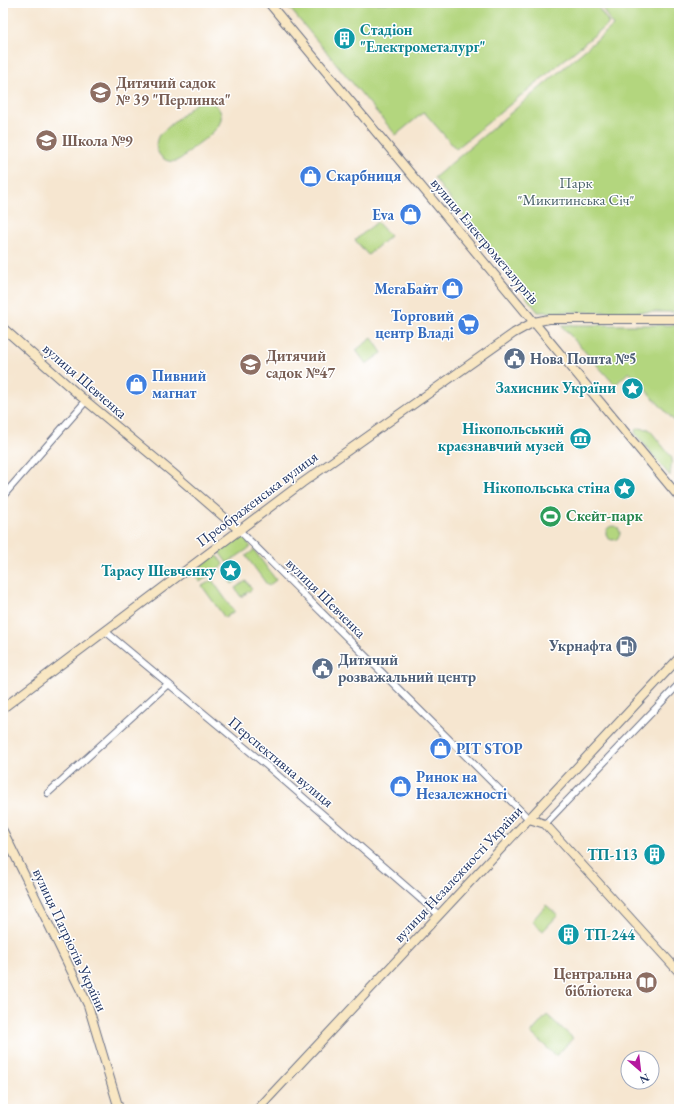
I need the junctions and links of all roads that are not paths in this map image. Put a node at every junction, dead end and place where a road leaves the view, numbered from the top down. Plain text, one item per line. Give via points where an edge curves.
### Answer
1 (269, 3) edge
2 (679, 319) edge
3 (534, 322) junction
4 (3, 328) edge
5 (86, 401) junction
6 (3, 496) edge
7 (679, 497) edge
8 (239, 530) junction
9 (105, 631) junction
10 (679, 658) edge
11 (168, 684) junction
12 (679, 684) edge
13 (3, 708) edge
14 (48, 793) dead end
15 (529, 819) junction
16 (545, 824) junction
17 (3, 831) edge
18 (439, 915) junction
19 (679, 972) edge
20 (119, 1109) edge
21 (258, 1109) edge

1 - 3 main road, вулиця Електрометалургів
2 - 3 main road via 549,319
3 - 7 main road, вулиця Електрометалургів
3 - 8 main road, Преображенська вулиця via 508,337 302,482
4 - 5 main road, вулиця Шевченка
5 - 6 street
5 - 8 main road, вулиця Шевченка
8 - 9 main road, Преображенська вулиця
8 - 15 street, вулиця Шевченка
9 - 11 street, Перспективна вулиця
9 - 13 main road, Преображенська вулиця
10 - 15 main road, вулиця Незалежності України
11 - 14 street
11 - 18 street, Перспективна вулиця via 272,770
12 - 16 street
15 - 16 main road, вулиця Шевченка
15 - 18 main road, вулиця Незалежності України
16 - 19 main road
17 - 20 main road, вулиця Патріотів України via 88,1005
18 - 21 main road, вулиця Незалежності України

